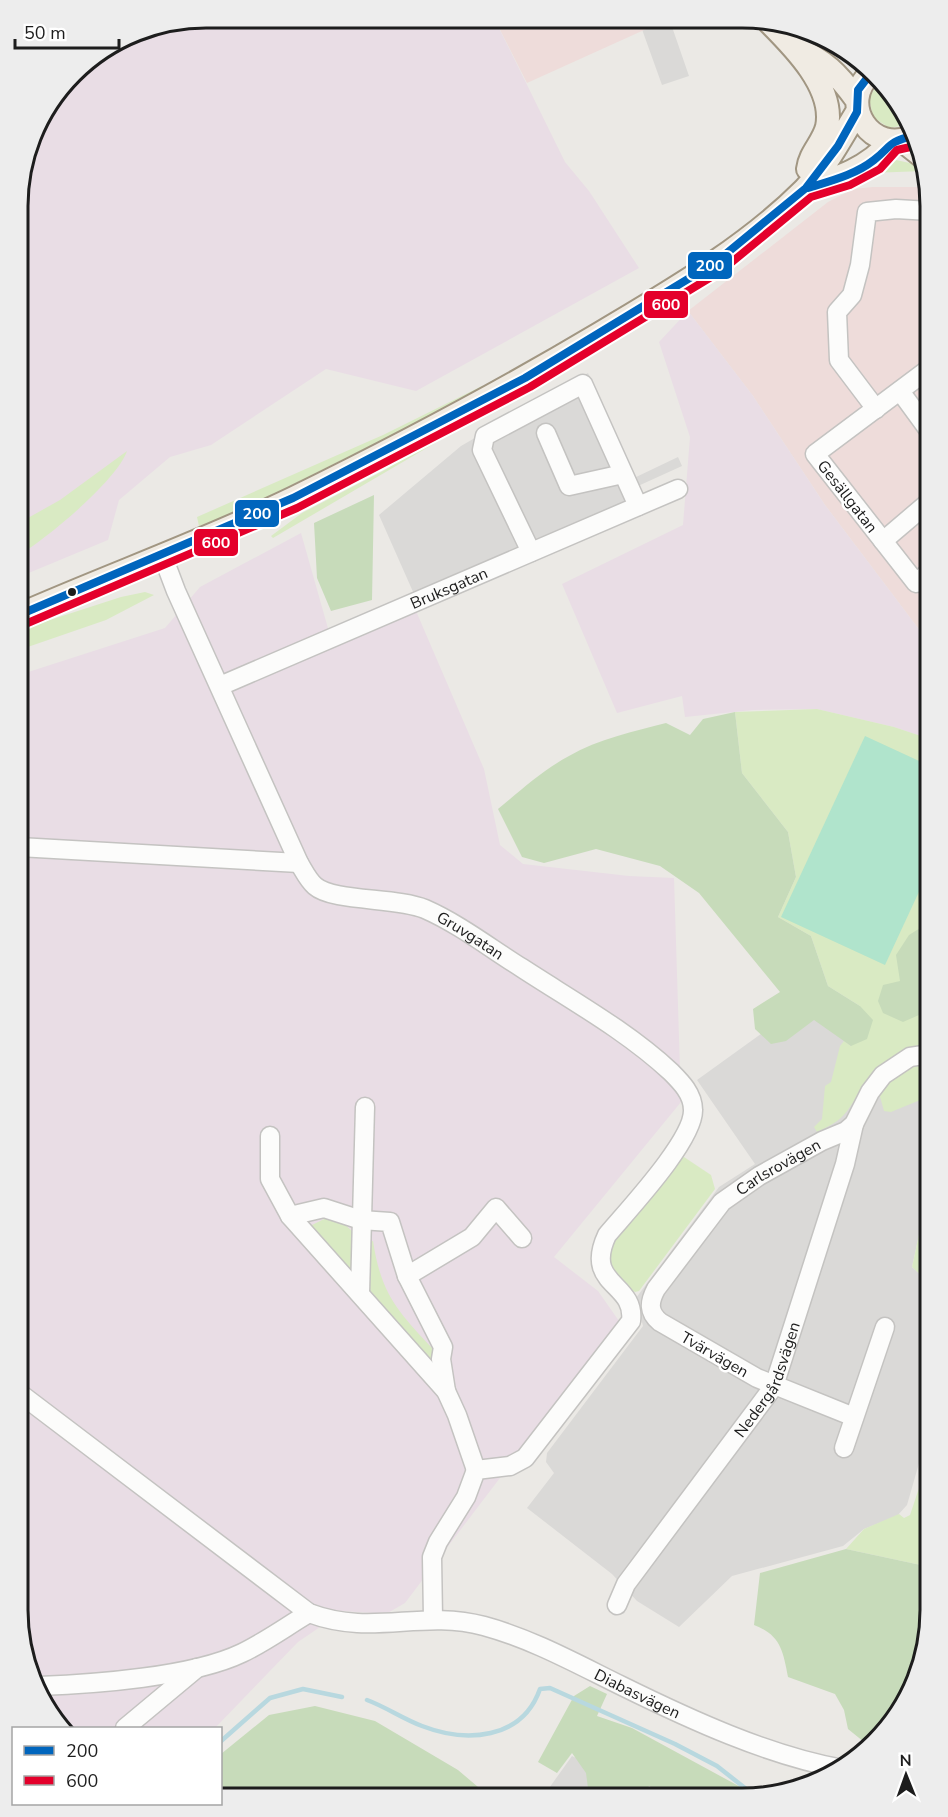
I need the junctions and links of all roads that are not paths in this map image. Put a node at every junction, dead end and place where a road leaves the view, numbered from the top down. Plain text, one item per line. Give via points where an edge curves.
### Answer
1 (781, 33) edge
2 (795, 48) junction
3 (865, 79) edge
4 (857, 106) junction
5 (897, 139) edge
6 (806, 188) junction
7 (920, 210) edge
8 (920, 376) edge
9 (900, 391) junction
10 (876, 409) junction
11 (920, 418) edge
12 (546, 433) dead end
13 (623, 474) junction
14 (678, 489) dead end
15 (638, 506) junction
16 (920, 510) edge
17 (883, 541) junction
18 (531, 552) junction
19 (162, 554) junction
20 (920, 580) edge
21 (28, 611) edge
22 (220, 686) junction
23 (28, 848) edge
24 (299, 863) junction
25 (919, 1056) edge
26 (365, 1107) dead end
27 (854, 1124) junction
28 (270, 1136) dead end
29 (290, 1216) junction
30 (361, 1220) junction
31 (522, 1238) dead end
32 (407, 1276) junction
33 (360, 1293) junction
34 (650, 1309) joint
35 (885, 1327) dead end
36 (774, 1386) junction
37 (446, 1391) junction
38 (28, 1400) edge
39 (854, 1417) junction
40 (844, 1448) dead end
41 (476, 1470) junction
42 (617, 1605) dead end
43 (309, 1613) junction
44 (433, 1618) junction
45 (197, 1668) junction
46 (46, 1686) edge
47 (126, 1727) edge
48 (829, 1765) edge

1 - 2 main road
2 - 4 main road via 820,58 844,82
2 - 6 main road via 824,92 828,110 823,139 809,161
3 - 4 main road
4 - 5 main road via 868,131
4 - 6 main road via 838,146
5 - 6 main road via 867,149 838,168 830,181
6 - 19 main road via 716,262 525,378 293,498
7 - 10 street via 867,212 852,295 837,312 839,360
8 - 9 street, Gesällgatan
9 - 10 street, Gesällgatan
9 - 11 street
10 - 17 street, Gesällgatan via 815,454
12 - 13 street via 569,486
13 - 15 street
13 - 18 street via 583,384 485,436 482,450
14 - 15 street, Bruksgatan
15 - 18 street, Bruksgatan
16 - 17 street
17 - 20 street via 916,583
18 - 22 street, Bruksgatan
19 - 21 main road
19 - 22 street, Gruvgatan
22 - 24 street, Gruvgatan
23 - 24 street
24 - 41 street, Gruvgatan via 315,887 408,903 453,924 657,1060 683,1085 694,1108 689,1129 677,1150 607,1235 600,1251 600,1266 629,1304 631,1322 525,1458 510,1466
25 - 27 street via 910,1057 883,1075
26 - 30 street
27 - 34 street, Carlsrovägen via 759,1176 722,1202 656,1289
27 - 36 street, Nedergårdsvägen via 845,1164
28 - 29 street via 270,1179
29 - 30 street via 324,1208
29 - 33 street
30 - 32 street via 390,1222
30 - 33 street
31 - 32 street via 496,1208 472,1237
32 - 37 street via 443,1347
33 - 37 street
34 - 36 street, Tvärvägen via 660,1322
35 - 39 street
36 - 39 street, Tvärvägen
36 - 42 street, Nedergårdsvägen via 626,1584
37 - 41 street
38 - 43 street
39 - 40 street
41 - 44 street via 466,1497 432,1557
43 - 44 street, Diabasvägen via 349,1624
43 - 45 street via 241,1653
44 - 48 street, Diabasvägen via 508,1634 744,1739
45 - 46 street
45 - 47 street

